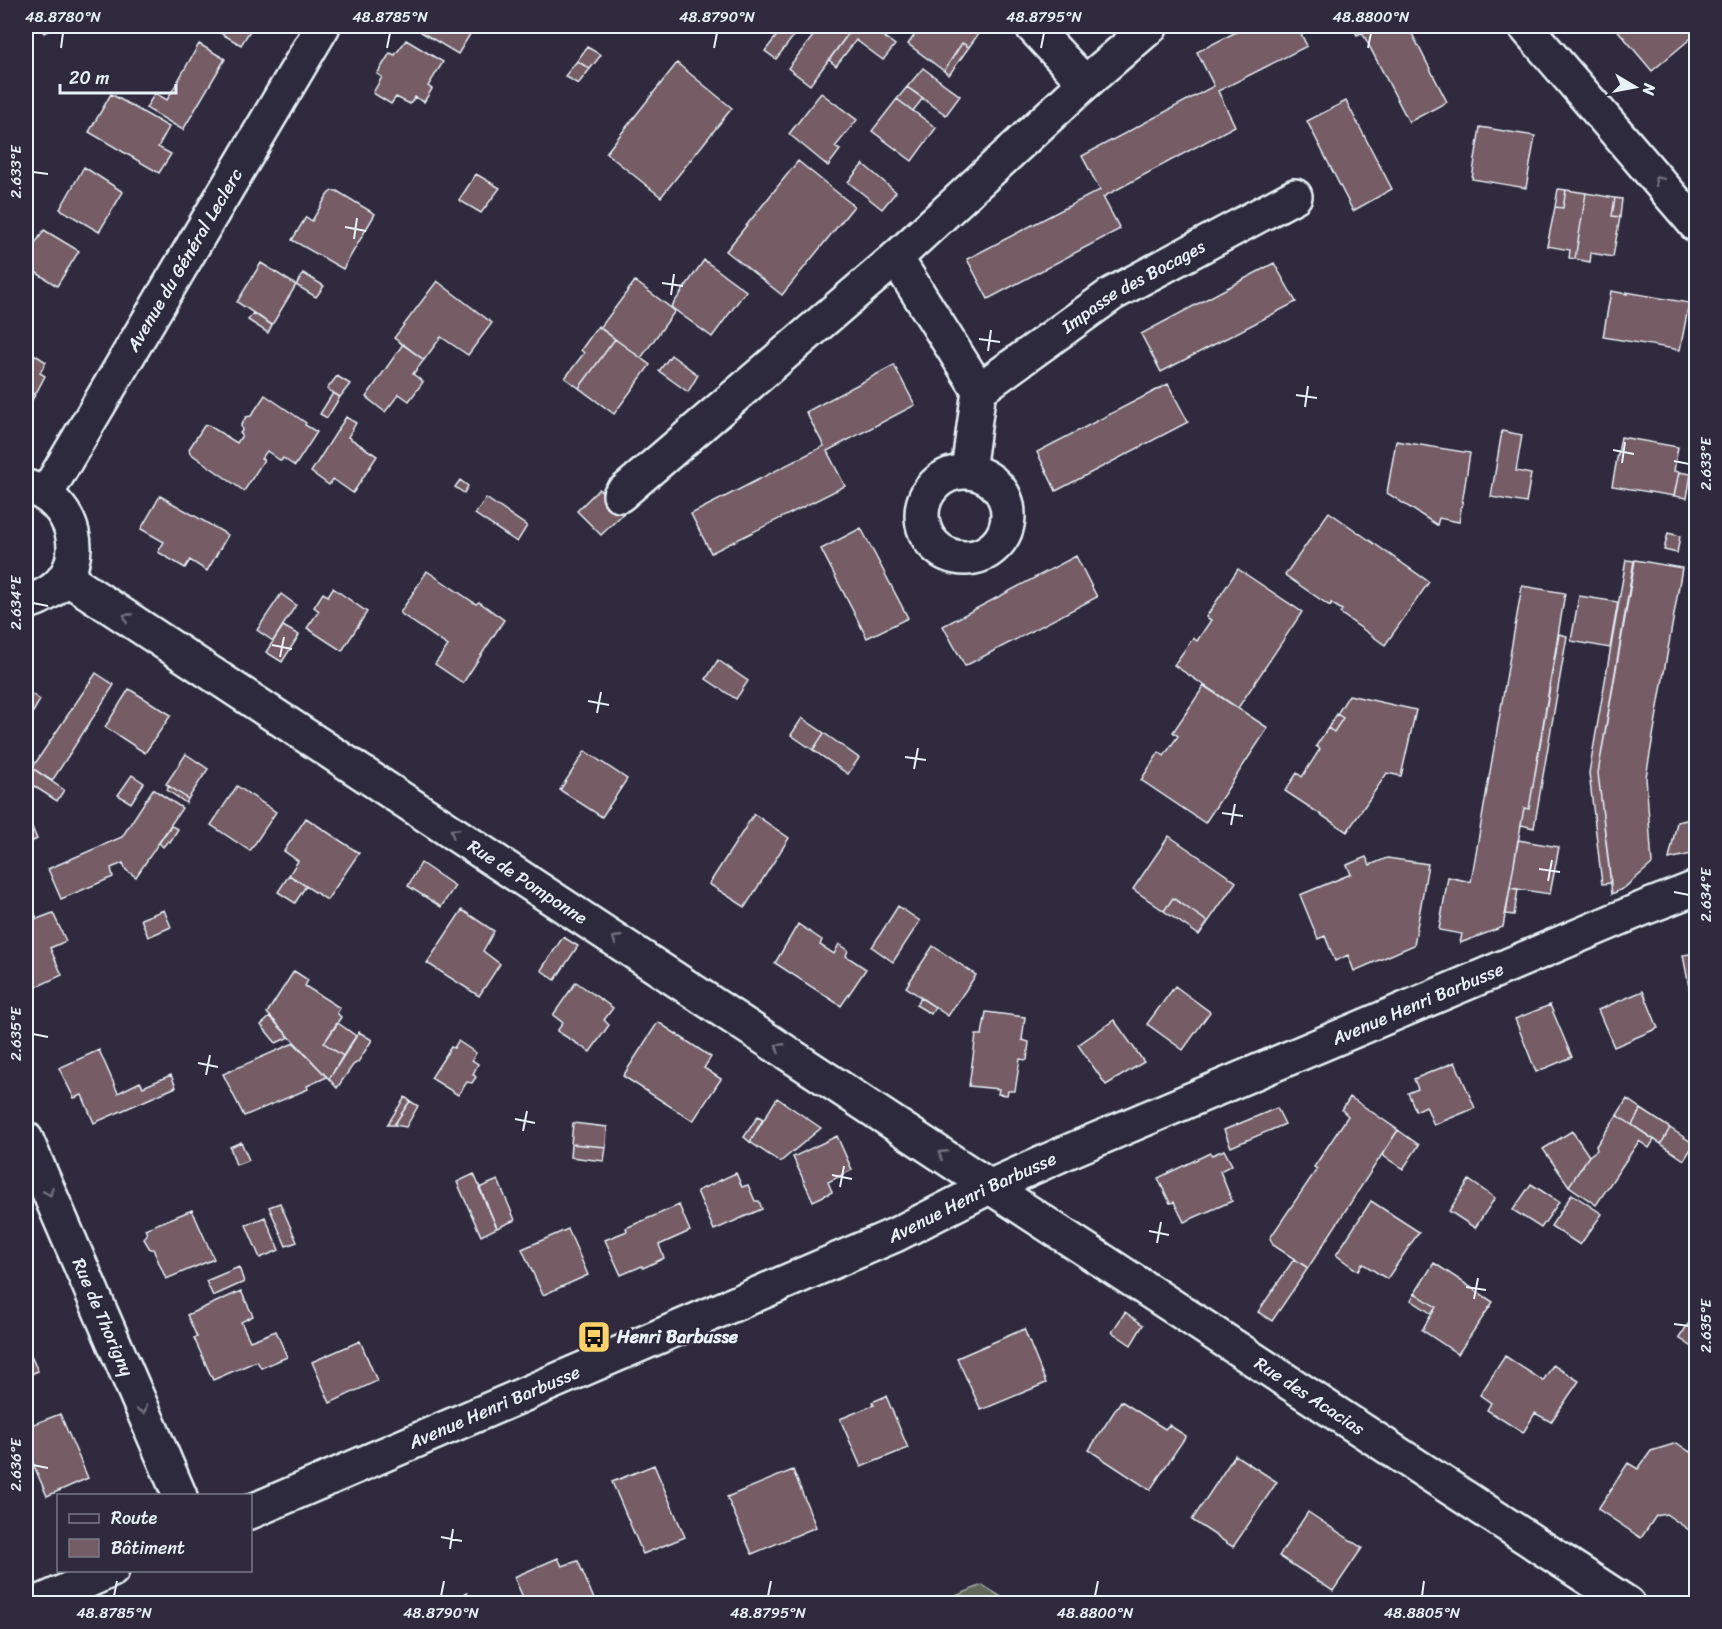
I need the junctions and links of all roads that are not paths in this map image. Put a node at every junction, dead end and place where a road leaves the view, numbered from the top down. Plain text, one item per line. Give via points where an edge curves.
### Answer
1 (323, 26) edge
2 (1032, 26) edge
3 (1151, 26) edge
4 (1525, 26) edge
5 (1085, 83) junction
6 (1295, 196) dead end
7 (1696, 225) edge
8 (896, 258) junction
9 (979, 390) junction
10 (968, 471) dead end
11 (36, 490) edge
12 (620, 495) dead end
13 (65, 577) junction
14 (26, 603) edge
15 (1696, 888) edge
16 (26, 1139) edge
17 (991, 1186) junction
18 (179, 1494) edge
19 (252, 1511) edge
20 (108, 1572) edge
21 (36, 1604) edge
22 (1628, 1604) edge

1 - 11 street, Avenue du Général Leclerc
2 - 5 street
3 - 5 street
7 -> 4 street
5 - 8 street
6 - 9 street, Impasse des Bocages via 1112,294
8 - 9 street
8 - 12 street
9 - 10 street
11 - 13 street via 60,506 70,522 74,540
13 - 14 street via 44,596
17 -> 13 street, Rue de Pomponne
15 - 17 street, Avenue Henri Barbusse
16 -> 18 street, Rue de Thorigny
17 - 19 street, Avenue Henri Barbusse via 895,1235
17 - 22 street, Rue des Acacias
20 - 21 street

